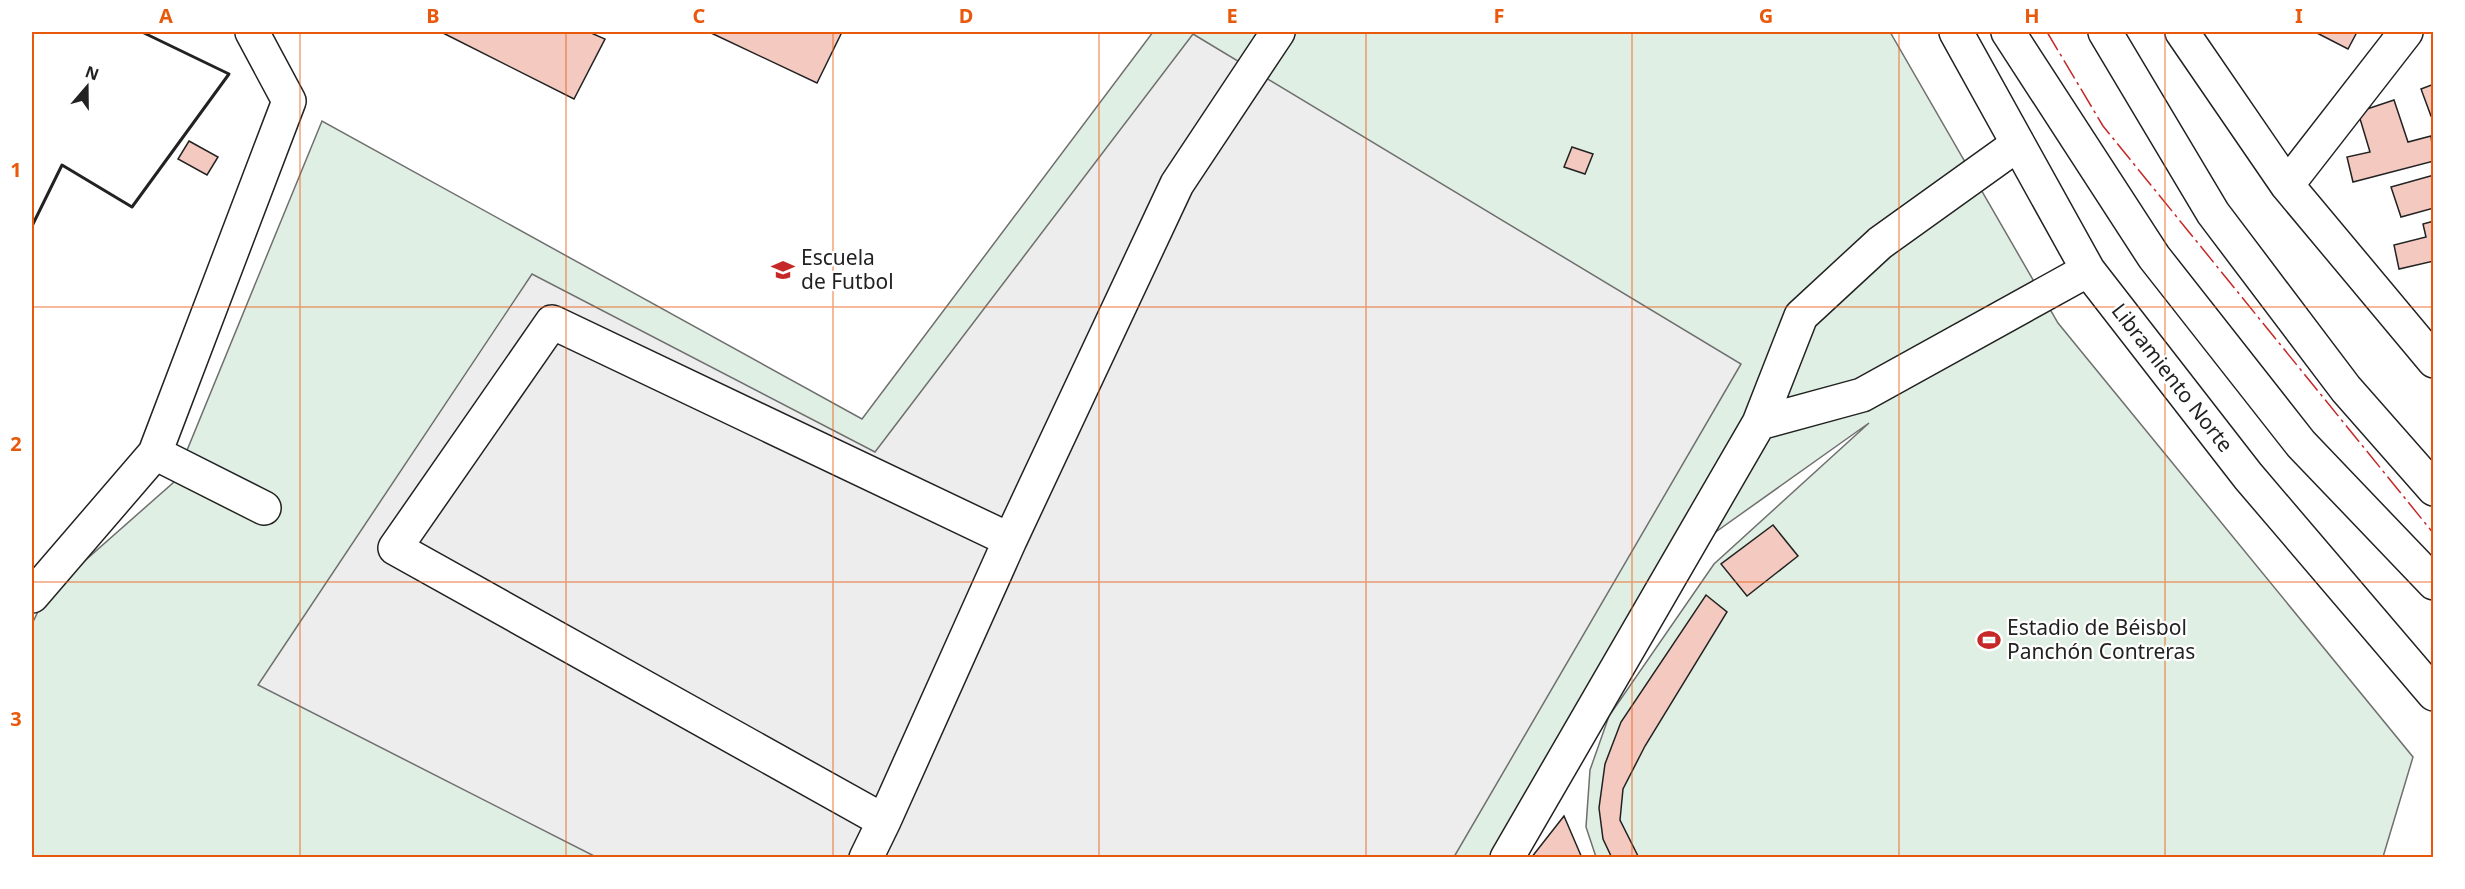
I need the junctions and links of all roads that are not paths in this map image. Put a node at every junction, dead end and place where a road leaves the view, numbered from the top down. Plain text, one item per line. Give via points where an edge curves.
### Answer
1 (252, 32) edge
2 (1278, 32) edge
3 (1956, 32) edge
4 (2008, 32) edge
5 (2104, 32) edge
6 (2406, 32) edge
7 (2184, 33) edge
8 (2018, 144) junction
9 (2287, 185) junction
10 (2088, 270) junction
11 (2433, 361) edge
12 (1759, 423) junction
13 (155, 453) junction
14 (2433, 489) edge
15 (264, 508) dead end
16 (1010, 540) junction
17 (2433, 583) edge
18 (32, 596) edge
19 (2433, 694) edge
20 (884, 821) junction
21 (866, 858) edge
22 (1507, 858) edge

1 - 13 main road via 290,101
2 - 16 main road via 1177,184
3 - 8 main road, Libramiento Norte
4 - 17 main road via 2154,257 2301,444
5 - 14 main road via 2213,213 2346,389
6 - 9 main road
7 - 9 main road
8 - 10 main road, Libramiento Norte
8 - 12 main road via 1880,243 1801,316
9 - 11 main road
10 - 12 main road via 1862,395
10 - 19 main road, Libramiento Norte via 2248,476
12 - 22 main road
13 - 15 main road
13 - 18 main road
16 - 20 main road
16 - 20 main road via 552,322 395,548
20 - 21 main road

